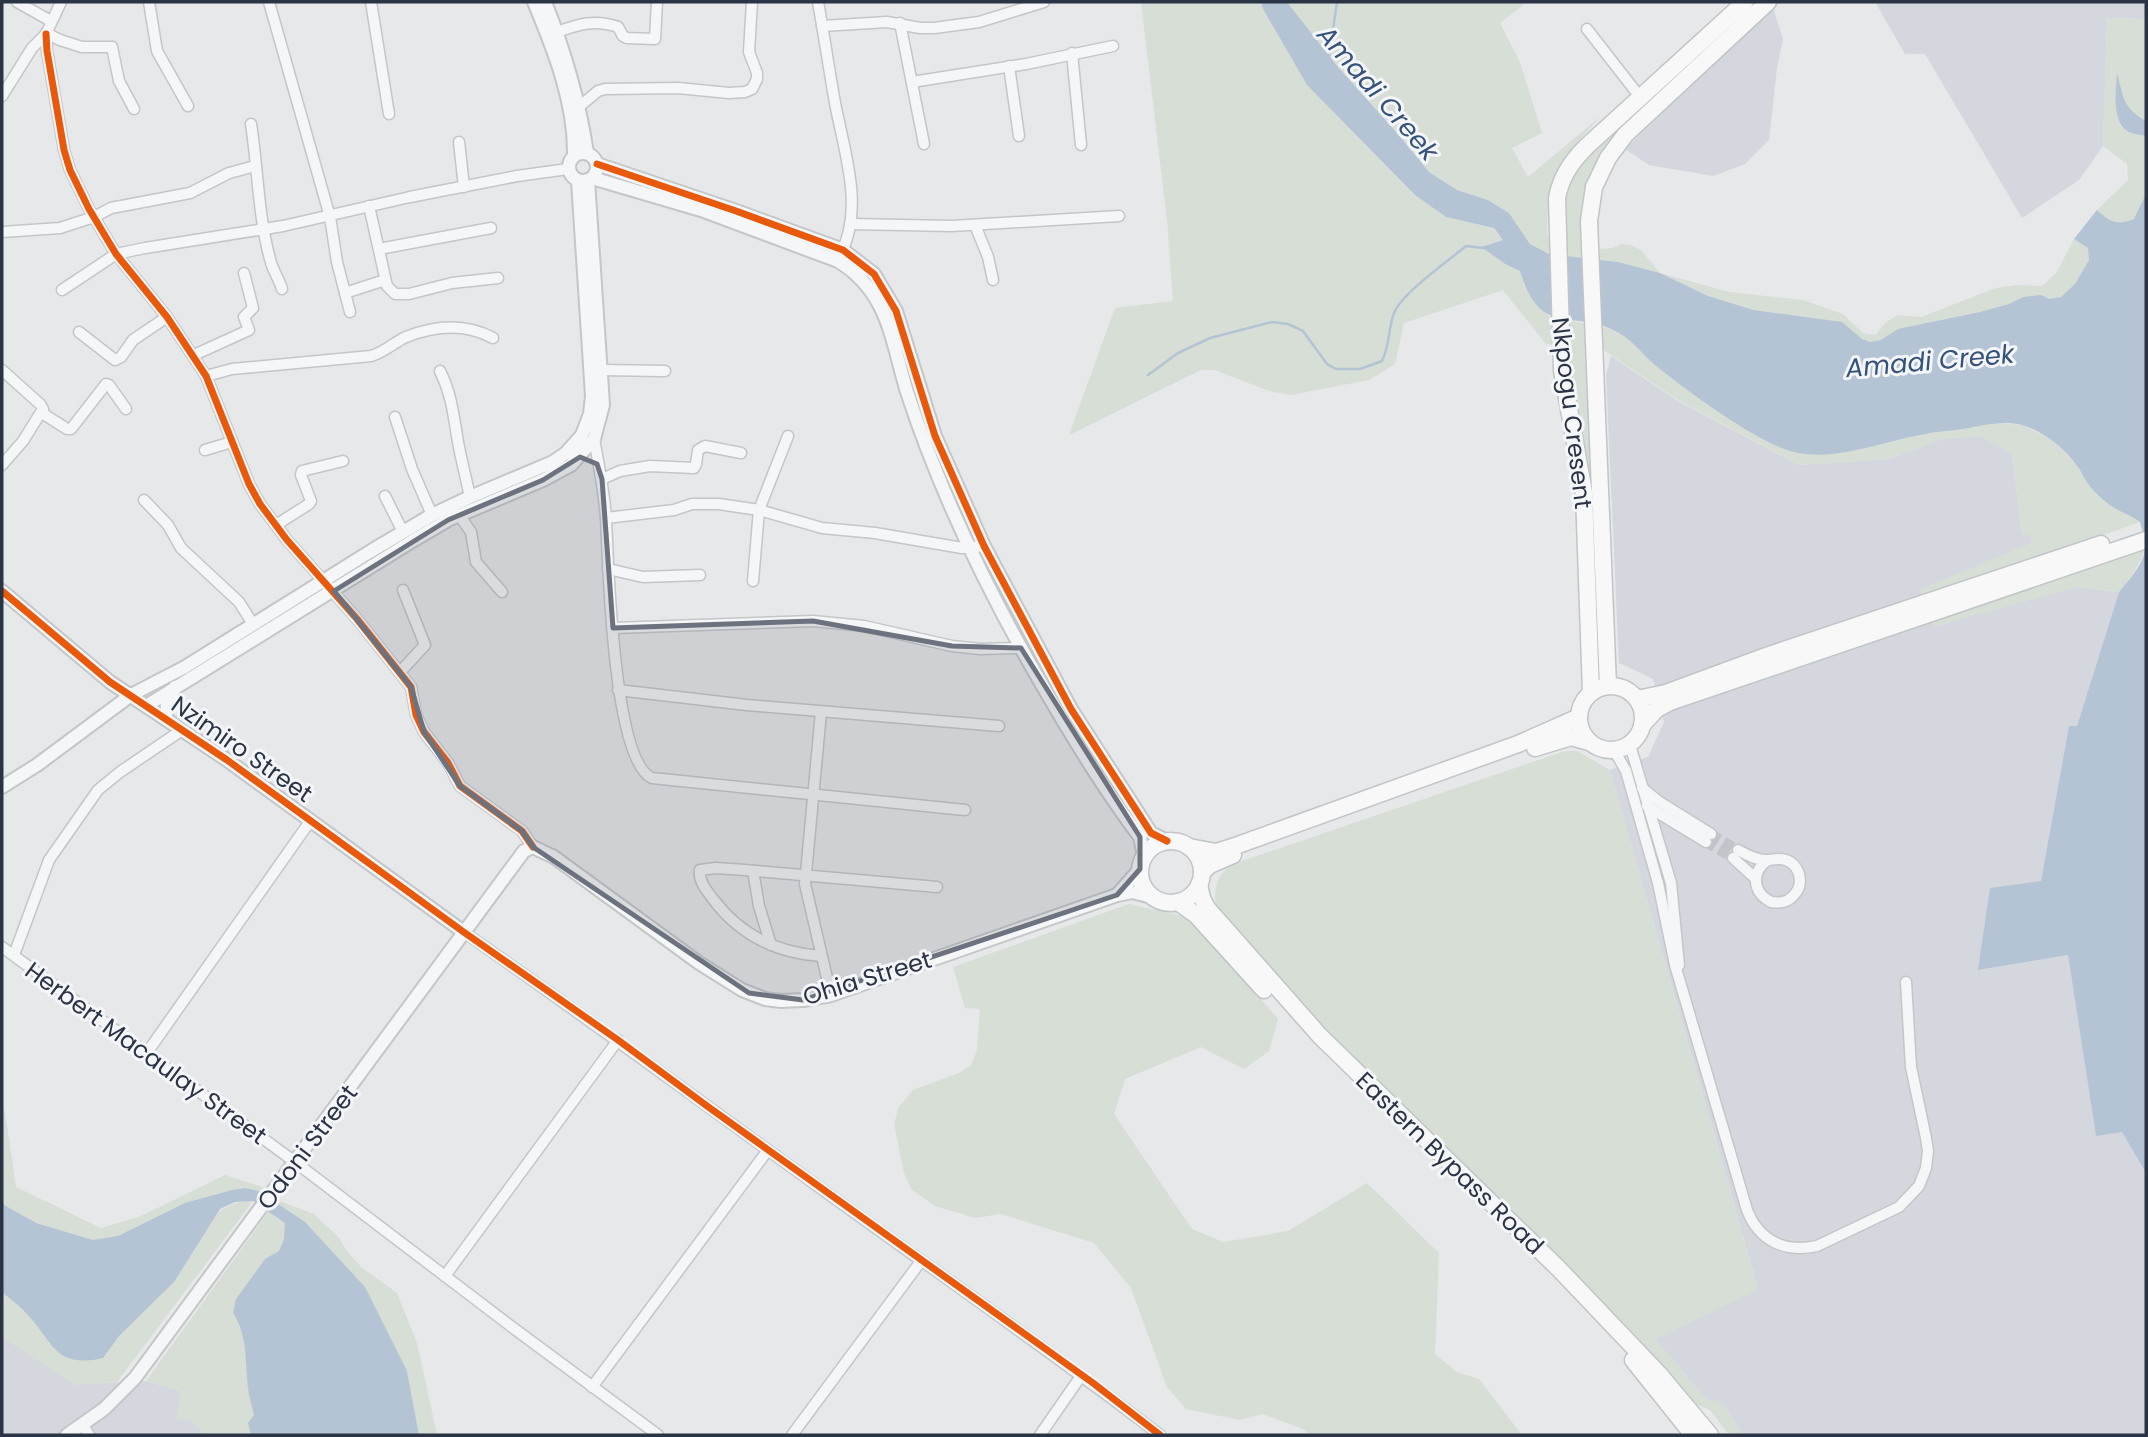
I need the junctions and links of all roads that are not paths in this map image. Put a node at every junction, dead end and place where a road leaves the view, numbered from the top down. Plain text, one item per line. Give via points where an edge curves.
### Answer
1 (17, 2) edge
2 (61, 2) edge
3 (149, 2) edge
4 (270, 2) edge
5 (371, 2) edge
6 (534, 2) edge
7 (545, 2) edge
8 (657, 2) edge
9 (752, 2) edge
10 (818, 2) edge
11 (1044, 2) edge
12 (1745, 2) edge
13 (1768, 2) edge
14 (51, 21) junction
15 (900, 23) junction
16 (822, 26) junction
17 (1587, 29) dead end
18 (557, 32) junction
19 (46, 34) junction
20 (1113, 46) dead end
21 (1072, 53) junction
22 (1009, 66) junction
23 (5, 80) edge
24 (912, 82) junction
25 (2, 96) edge
26 (1640, 97) junction
27 (188, 106) dead end
28 (580, 106) junction
29 (134, 109) dead end
30 (389, 114) dead end
31 (251, 124) dead end
32 (1018, 136) dead end
33 (459, 142) dead end
34 (924, 144) dead end
35 (1081, 145) dead end
36 (581, 154) junction
37 (597, 164) junction
38 (255, 166) junction
39 (568, 169) junction
40 (586, 180) junction
41 (464, 187) junction
42 (369, 206) junction
43 (1119, 216) dead end
44 (94, 217) junction
45 (330, 217) junction
46 (851, 224) junction
47 (975, 225) junction
48 (491, 228) dead end
49 (263, 230) junction
50 (2, 232) edge
51 (379, 249) junction
52 (116, 254) junction
53 (840, 255) junction
54 (244, 273) dead end
55 (498, 278) dead end
56 (385, 280) junction
57 (993, 280) dead end
58 (282, 289) dead end
59 (62, 290) dead end
60 (345, 293) junction
61 (350, 312) dead end
62 (167, 317) junction
63 (79, 332) dead end
64 (493, 338) dead end
65 (194, 355) junction
66 (2, 370) edge
67 (602, 370) junction
68 (440, 371) dead end
69 (666, 371) dead end
70 (206, 376) junction
71 (126, 409) dead end
72 (42, 413) junction
73 (395, 416) dead end
74 (788, 436) dead end
75 (594, 439) junction
76 (233, 442) junction
77 (205, 450) dead end
78 (741, 453) dead end
79 (580, 457) junction
80 (343, 461) dead end
81 (597, 464) junction
82 (2, 465) edge
83 (601, 480) junction
84 (385, 496) dead end
85 (470, 497) junction
86 (144, 500) dead end
87 (759, 510) junction
88 (432, 515) junction
89 (459, 515) junction
90 (606, 518) junction
91 (276, 525) junction
92 (403, 532) junction
93 (2140, 536) edge
94 (984, 546) junction
95 (970, 549) junction
96 (607, 569) junction
97 (699, 575) dead end
98 (325, 581) junction
99 (753, 582) dead end
100 (403, 590) dead end
101 (334, 591) junction
102 (2, 592) edge
103 (502, 592) dead end
104 (253, 624) junction
105 (613, 628) junction
106 (1021, 648) junction
107 (400, 673) junction
108 (1608, 686) junction
109 (174, 687) junction
110 (618, 690) junction
111 (1591, 693) junction
112 (131, 695) junction
113 (1637, 699) junction
114 (146, 706) junction
115 (821, 712) junction
116 (1065, 712) junction
117 (1579, 717) junction
118 (166, 719) junction
119 (1643, 725) junction
120 (999, 726) dead end
121 (182, 730) junction
122 (1589, 742) junction
123 (1630, 745) junction
124 (1614, 750) junction
125 (2, 787) edge
126 (1642, 788) junction
127 (813, 795) junction
128 (1633, 795) junction
129 (1648, 807) junction
130 (965, 810) dead end
131 (311, 820) junction
132 (1167, 841) junction
133 (533, 847) junction
134 (1189, 847) junction
135 (1768, 860) junction
136 (1142, 863) junction
137 (753, 871) junction
138 (806, 874) junction
139 (1201, 878) junction
140 (1755, 878) junction
141 (937, 887) dead end
142 (1117, 895) junction
143 (1152, 897) junction
144 (1178, 902) junction
145 (466, 933) junction
146 (771, 945) junction
147 (2, 947) edge
148 (14, 955) junction
149 (821, 956) junction
150 (1681, 979) junction
151 (1906, 982) dead end
152 (831, 995) junction
153 (618, 1040) junction
154 (146, 1054) junction
155 (768, 1150) junction
156 (293, 1160) junction
157 (921, 1261) junction
158 (445, 1276) junction
159 (1081, 1376) junction
160 (592, 1387) junction
161 (86, 1430) edge
162 (67, 1435) edge
163 (659, 1435) edge
164 (792, 1435) edge
165 (1040, 1435) edge
166 (1160, 1435) edge
167 (1693, 1435) edge
168 (1710, 1435) edge

1 - 14 street
2 - 14 street
3 - 27 street via 157,51
4 - 45 street
5 - 30 street
6 - 36 street via 559,68
7 - 18 street
8 - 18 street via 655,39 624,37 618,27 600,22 582,22
9 - 28 street via 749,52 757,79 752,89 729,93 605,89
10 - 16 street
11 - 15 street via 979,22 934,28
12 - 26 main road, Nkpogu Cresent
13 - 108 main road, Nkpogu Cresent via 1625,135 1594,187 1589,221
14 - 19 street
15 - 16 street
15 - 24 street
16 - 46 street via 851,184
17 - 26 street
18 - 28 street
19 - 23 street
19 - 29 street via 82,47 112,47 119,81
19 - 44 street via 64,150
20 - 21 street
21 - 22 street
21 - 35 street
22 - 24 street
22 - 32 street
23 - 25 street
24 - 34 street
26 - 111 main road, Nkpogu Cresent via 1572,162 1560,185 1556,217 1560,349 1584,493
28 - 36 street
31 - 38 street
33 - 41 street
36 - 37 street
36 - 39 street via 570,159
37 - 40 street
37 - 53 street via 737,211
38 - 44 street via 229,173 190,193 111,208
38 - 49 street
39 - 40 street
39 - 41 street
40 - 53 street via 701,210
40 - 67 street
40 - 85 street via 592,396 587,425 575,444 554,462
41 - 42 street
42 - 45 street
42 - 51 street
43 - 47 street
44 - 50 street via 60,228
44 - 52 street
45 - 49 street
45 - 60 street
46 - 47 street
46 - 53 street
47 - 57 street
48 - 51 street
49 - 52 street
49 - 58 street
51 - 56 street
52 - 59 street
52 - 62 street
53 - 94 street via 874,274 896,311 935,436
53 - 95 street via 877,298 929,452
54 - 65 street via 253,308 244,317 249,330
55 - 56 street via 400,295 390,292
56 - 60 street
60 - 61 street
62 - 63 street via 133,340 115,360
62 - 65 street
64 - 70 street via 477,329 448,328 407,337 371,356 232,369
65 - 70 street
66 - 72 street via 40,404
67 - 69 street
67 - 75 street via 603,405
68 - 85 street via 453,404
70 - 76 street
71 - 72 street via 106,384 74,428 67,429
72 - 82 street
73 - 88 street
74 - 87 street
75 - 79 street
75 - 81 street
76 - 77 street
76 - 91 street via 249,484
78 - 83 street via 705,446 698,450 694,468 650,466
79 - 81 street
79 - 89 street via 552,476
80 - 91 street via 302,471 311,501
81 - 83 street
83 - 90 street
84 - 92 street
85 - 88 street
86 - 104 street via 168,525 181,548 239,602
87 - 90 street via 699,503
87 - 95 street via 822,528
87 - 99 street
88 - 92 street
89 - 101 street
89 - 103 street via 471,532 476,562
90 - 96 street
91 - 98 street
92 - 98 street
93 - 113 main road
93 - 119 main road via 1670,702
94 - 95 street
94 - 116 street
95 - 106 street
96 - 97 street via 643,577
96 - 105 street
98 - 101 street
98 - 104 street
100 - 107 street via 425,645
101 - 107 street
101 - 109 street
102 - 112 street, Nzimiro Street
104 - 112 street
105 - 106 street via 813,621 864,626 952,646
105 - 110 street
106 - 116 street
107 - 133 street via 411,687 424,732 449,762 460,786 522,831
108 - 111 main road
108 - 113 main road via 1627,690
109 - 114 street
109 - 118 street
110 - 115 street
110 - 127 street via 635,756 648,777
111 - 117 main road via 1582,703
112 - 114 street, Nzimiro Street
112 - 125 street
113 - 119 main road
114 - 118 street, Nzimiro Street
115 - 120 street
115 - 127 street
116 - 132 street via 1151,833
116 - 136 street via 1140,836
117 - 122 main road
117 - 134 main road via 1518,744 1238,845 1216,852
118 - 121 street, Nzimiro Street
119 - 123 main road
121 - 131 street, Nzimiro Street
121 - 148 street via 98,790 49,860
122 - 124 main road
122 - 139 main road via 1571,737 1541,746 1234,855 1210,866
123 - 124 main road
123 - 126 street
124 - 128 street
126 - 129 street
126 - 129 street via 1709,838
127 - 130 street
127 - 138 street
128 - 129 street
128 - 150 street
129 - 150 street via 1671,883
131 - 145 street, Nzimiro Street
131 - 154 street
132 - 134 main road
132 - 136 main road via 1154,846
133 - 145 street, Odoni Street via 517,859
133 - 152 street, Ohia Street via 554,857 742,990 780,1001
134 - 139 main road via 1199,858
135 - 140 street
135 - 140 street via 1735,854
135 - 140 street via 1782,859 1794,866 1800,878 1797,892 1786,901 1771,902 1759,893
136 - 142 street
136 - 143 main road via 1143,887
137 - 138 street
137 - 146 street
137 - 146 street via 699,872 725,916
138 - 141 street
138 - 149 street
139 - 144 main road via 1192,895
139 - 168 main road, Eastern Bypass Road via 1207,908 1282,995 1568,1278
142 - 143 street, Ohia Street via 1132,891
142 - 152 street, Ohia Street
143 - 144 main road
144 - 167 main road, Eastern Bypass Road via 1196,915 1308,1039 1607,1330
145 - 153 street
145 - 156 street, Odoni Street
146 - 149 street
147 - 148 street, Herbert Macaulay Street
148 - 154 street, Herbert Macaulay Street
149 - 152 street
150 - 151 street via 1752,1223 1770,1241 1794,1249 1817,1245 1899,1207 1923,1178 1928,1152 1911,1066
153 - 155 street
153 - 158 street
154 - 156 street, Herbert Macaulay Street
155 - 157 street
155 - 160 street
156 - 158 street, Herbert Macaulay Street
156 - 161 street, Odoni Street via 135,1378
157 - 159 street
157 - 164 street
158 - 160 street, Herbert Macaulay Street
159 - 165 street
159 - 166 street
160 - 163 street, Herbert Macaulay Street
161 - 162 street, Odoni Street

